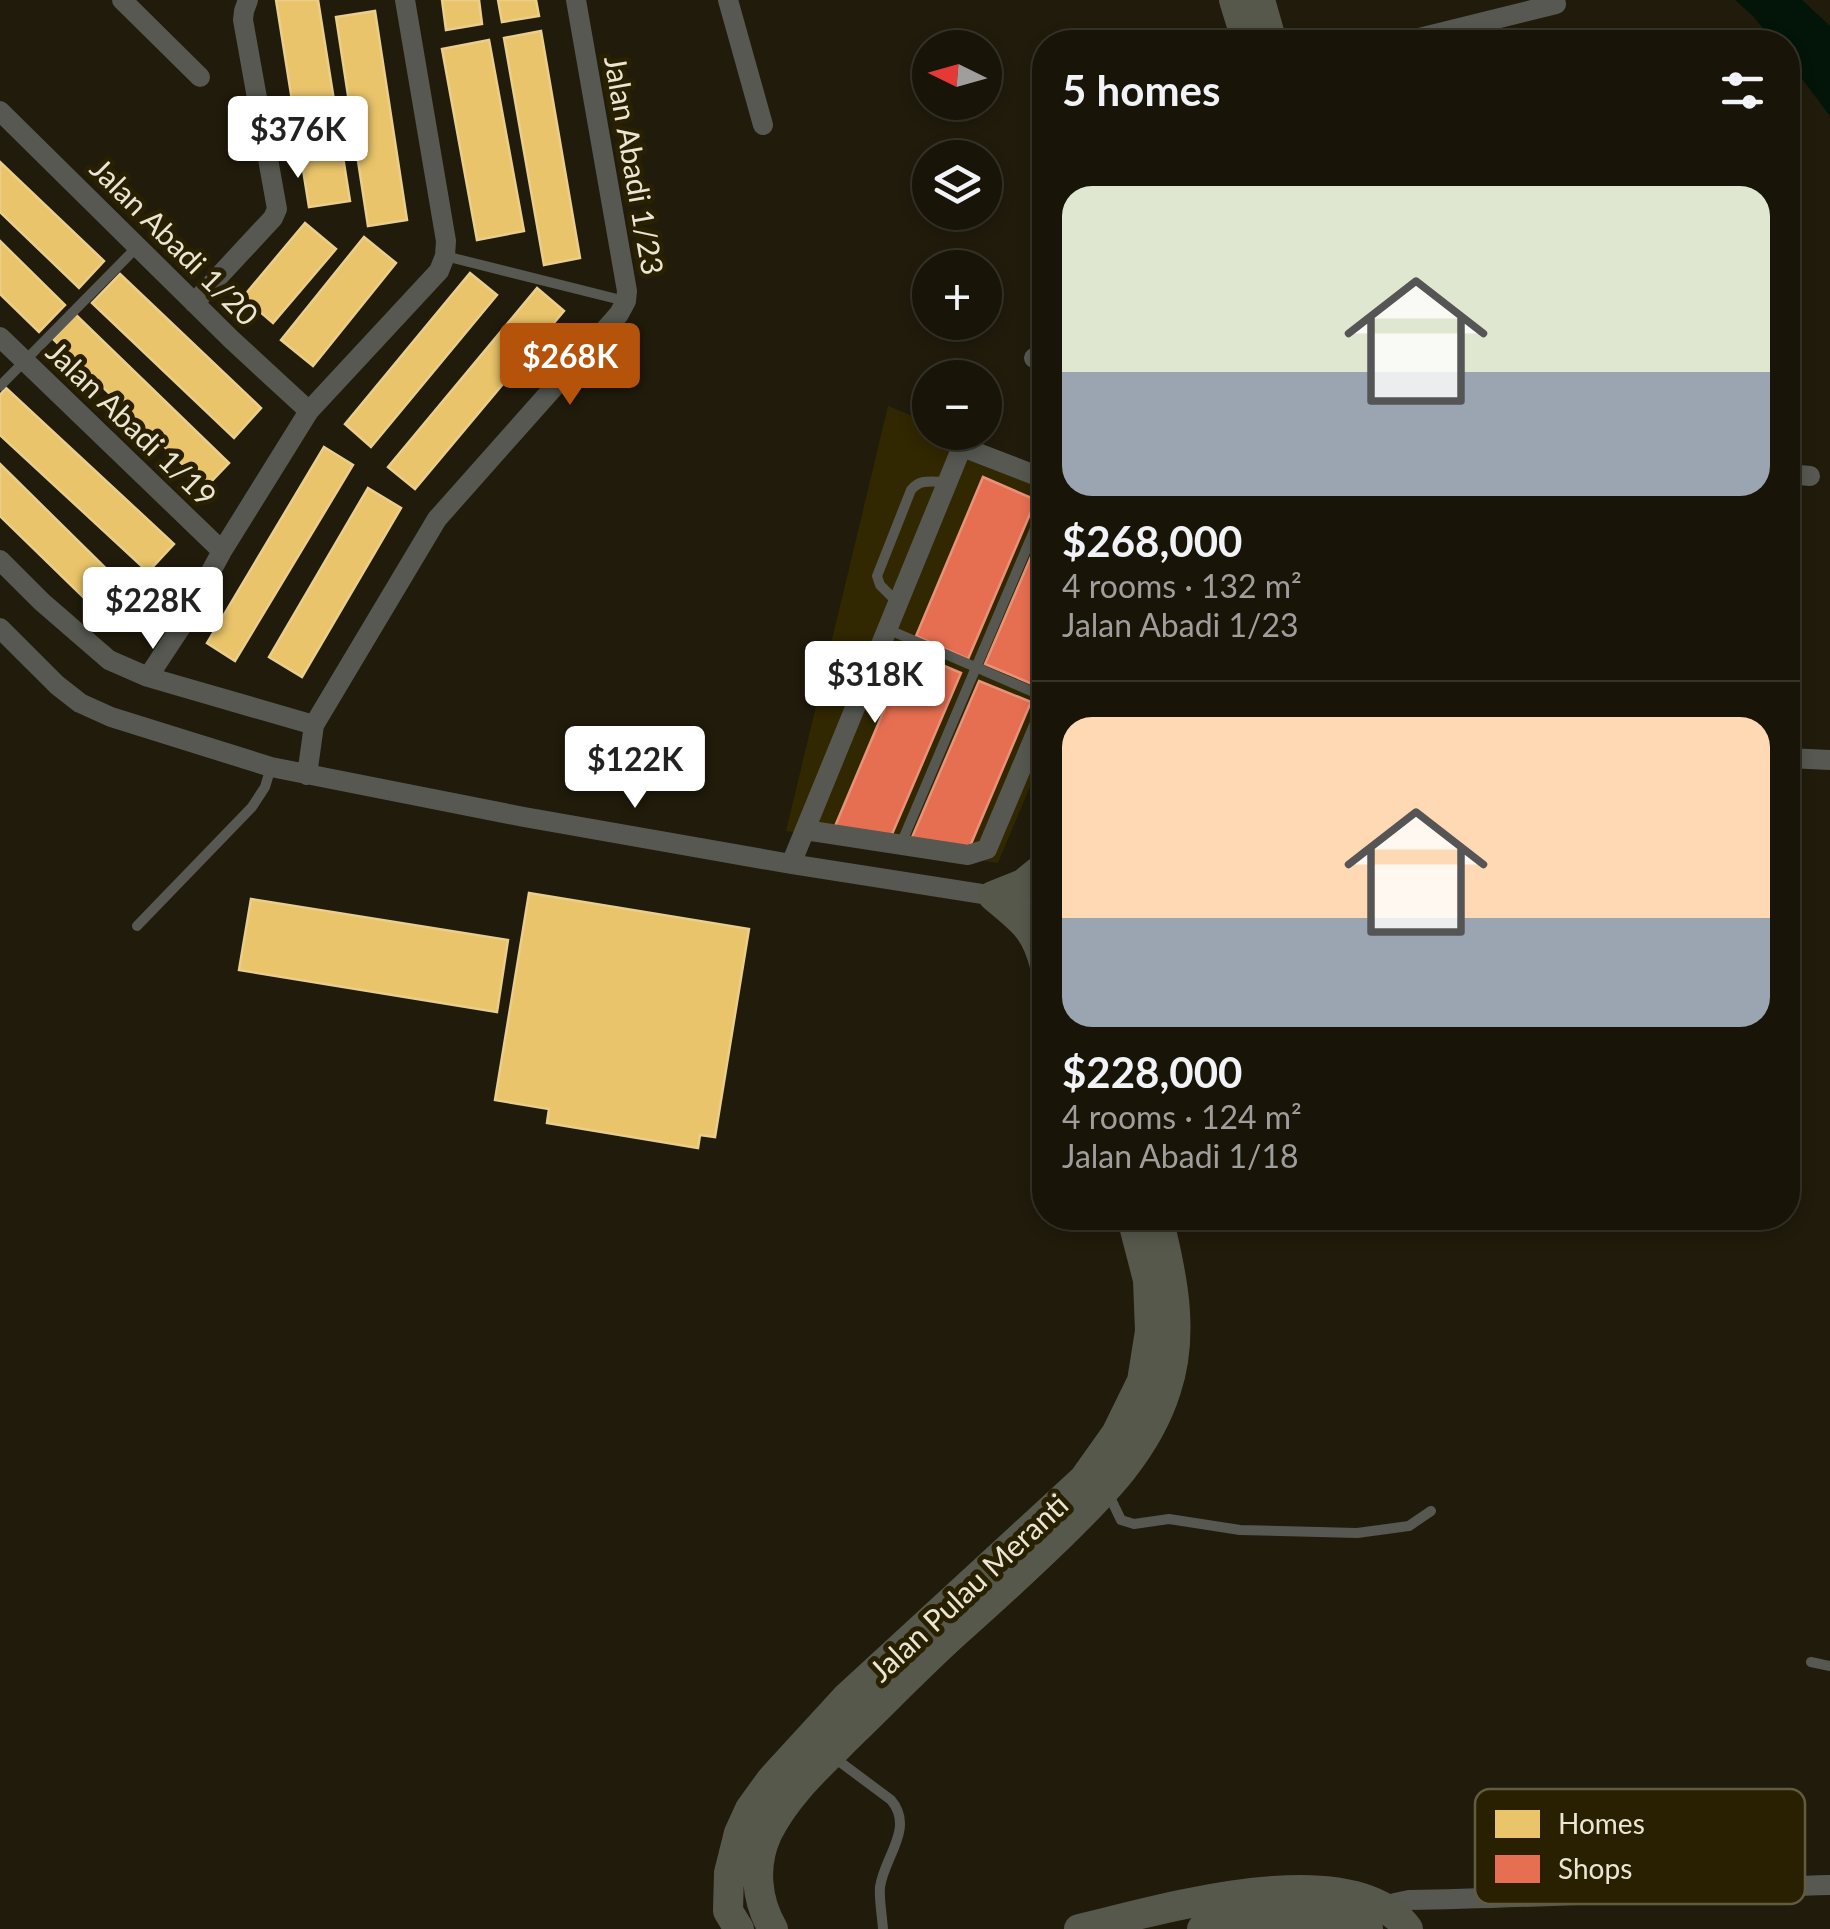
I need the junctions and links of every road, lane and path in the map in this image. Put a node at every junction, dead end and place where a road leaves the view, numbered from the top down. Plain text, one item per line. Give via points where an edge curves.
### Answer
1 (122, 0) edge
2 (248, 0) edge
3 (406, 0) edge
4 (576, 0) edge
5 (728, 0) edge
6 (1234, 0) edge
7 (1260, 0) edge
8 (1556, 4) dead end
9 (1245, 30) edge
10 (1253, 30) edge
11 (1451, 30) edge
12 (200, 77) dead end
13 (0, 111) edge
14 (763, 125) dead end
15 (138, 246) junction
16 (445, 256) junction
17 (626, 301) junction
18 (194, 303) junction
19 (0, 338) edge
20 (24, 361) junction
21 (0, 386) edge
22 (310, 411) junction
23 (1032, 474) edge
24 (1800, 475) edge
25 (1810, 476) dead end
26 (947, 482) junction
27 (1032, 536) edge
28 (222, 551) junction
29 (0, 560) edge
30 (898, 603) junction
31 (0, 628) edge
32 (887, 628) junction
33 (976, 668) junction
34 (148, 677) junction
35 (1032, 692) edge
36 (314, 725) junction
37 (1032, 743) edge
38 (1800, 759) edge
39 (1830, 760) edge
40 (271, 768) junction
41 (306, 774) junction
42 (805, 830) junction
43 (901, 844) junction
44 (791, 864) junction
45 (1032, 877) edge
46 (992, 896) junction
47 (1032, 902) edge
48 (137, 926) dead end
49 (1032, 932) edge
50 (1135, 1230) edge
51 (1161, 1230) edge
52 (1107, 1490) junction
53 (1431, 1511) dead end
54 (1811, 1662) dead end
55 (1830, 1666) edge
56 (830, 1755) junction
57 (1830, 1886) edge
58 (1805, 1887) edge
59 (1475, 1899) edge
60 (1387, 1923) edge
61 (739, 1929) edge
62 (773, 1929) edge
63 (882, 1929) edge
64 (1078, 1929) edge
65 (1202, 1929) edge

1 - 12 street
2 - 18 street via 243,20 277,209
3 - 16 street
4 - 17 street, Jalan Abadi 1/23
5 - 14 street
6 - 9 main road
7 - 10 main road
8 - 11 street
13 - 15 street, Jalan Abadi 1/20
15 - 18 street, Jalan Abadi 1/20
15 - 20 lane
16 - 17 lane
16 - 22 street via 439,271
17 - 36 street, Jalan Abadi 1/23 via 437,519
18 - 22 street, Jalan Abadi 1/20
19 - 20 street, Jalan Abadi 1/19
20 - 21 lane
20 - 28 street, Jalan Abadi 1/19
22 - 28 street
23 - 26 street via 964,449
24 - 25 street
26 - 30 street
26 - 30 lane via 923,482 911,490 878,576
27 - 33 lane
28 - 34 street
29 - 34 street via 109,660
30 - 32 street
31 - 40 street via 80,702
32 - 33 lane
32 - 42 street
33 - 35 lane
33 - 43 lane
34 - 36 street
36 - 41 street, Jalan Abadi 1/23
37 - 43 street via 987,849 968,854
38 - 39 street
40 - 41 street
40 - 48 lane via 252,807
41 - 44 street
42 - 43 street
42 - 44 street
44 - 46 street
45 - 46 main road
46 - 47 street
46 - 49 main road
50 - 61 main road, Jalan Pulau Meranti via 1148,1280 1150,1330 1142,1381 1116,1434 1084,1479 846,1698 771,1780 738,1833 729,1873 728,1912
51 - 52 main road, Jalan Pulau Meranti via 1176,1333 1166,1390 1140,1448
52 - 53 lane via 1121,1520 1134,1524 1169,1520 1240,1530 1357,1533 1409,1526
52 - 56 main road, Jalan Pulau Meranti
54 - 55 lane
56 - 62 main road, Jalan Pulau Meranti via 766,1836 759,1897
56 - 63 lane via 898,1808 900,1831 880,1885
57 - 58 street
59 - 60 street via 1395,1903
60 - 64 main road via 1363,1898 1275,1890
60 - 65 main road via 1275,1920

